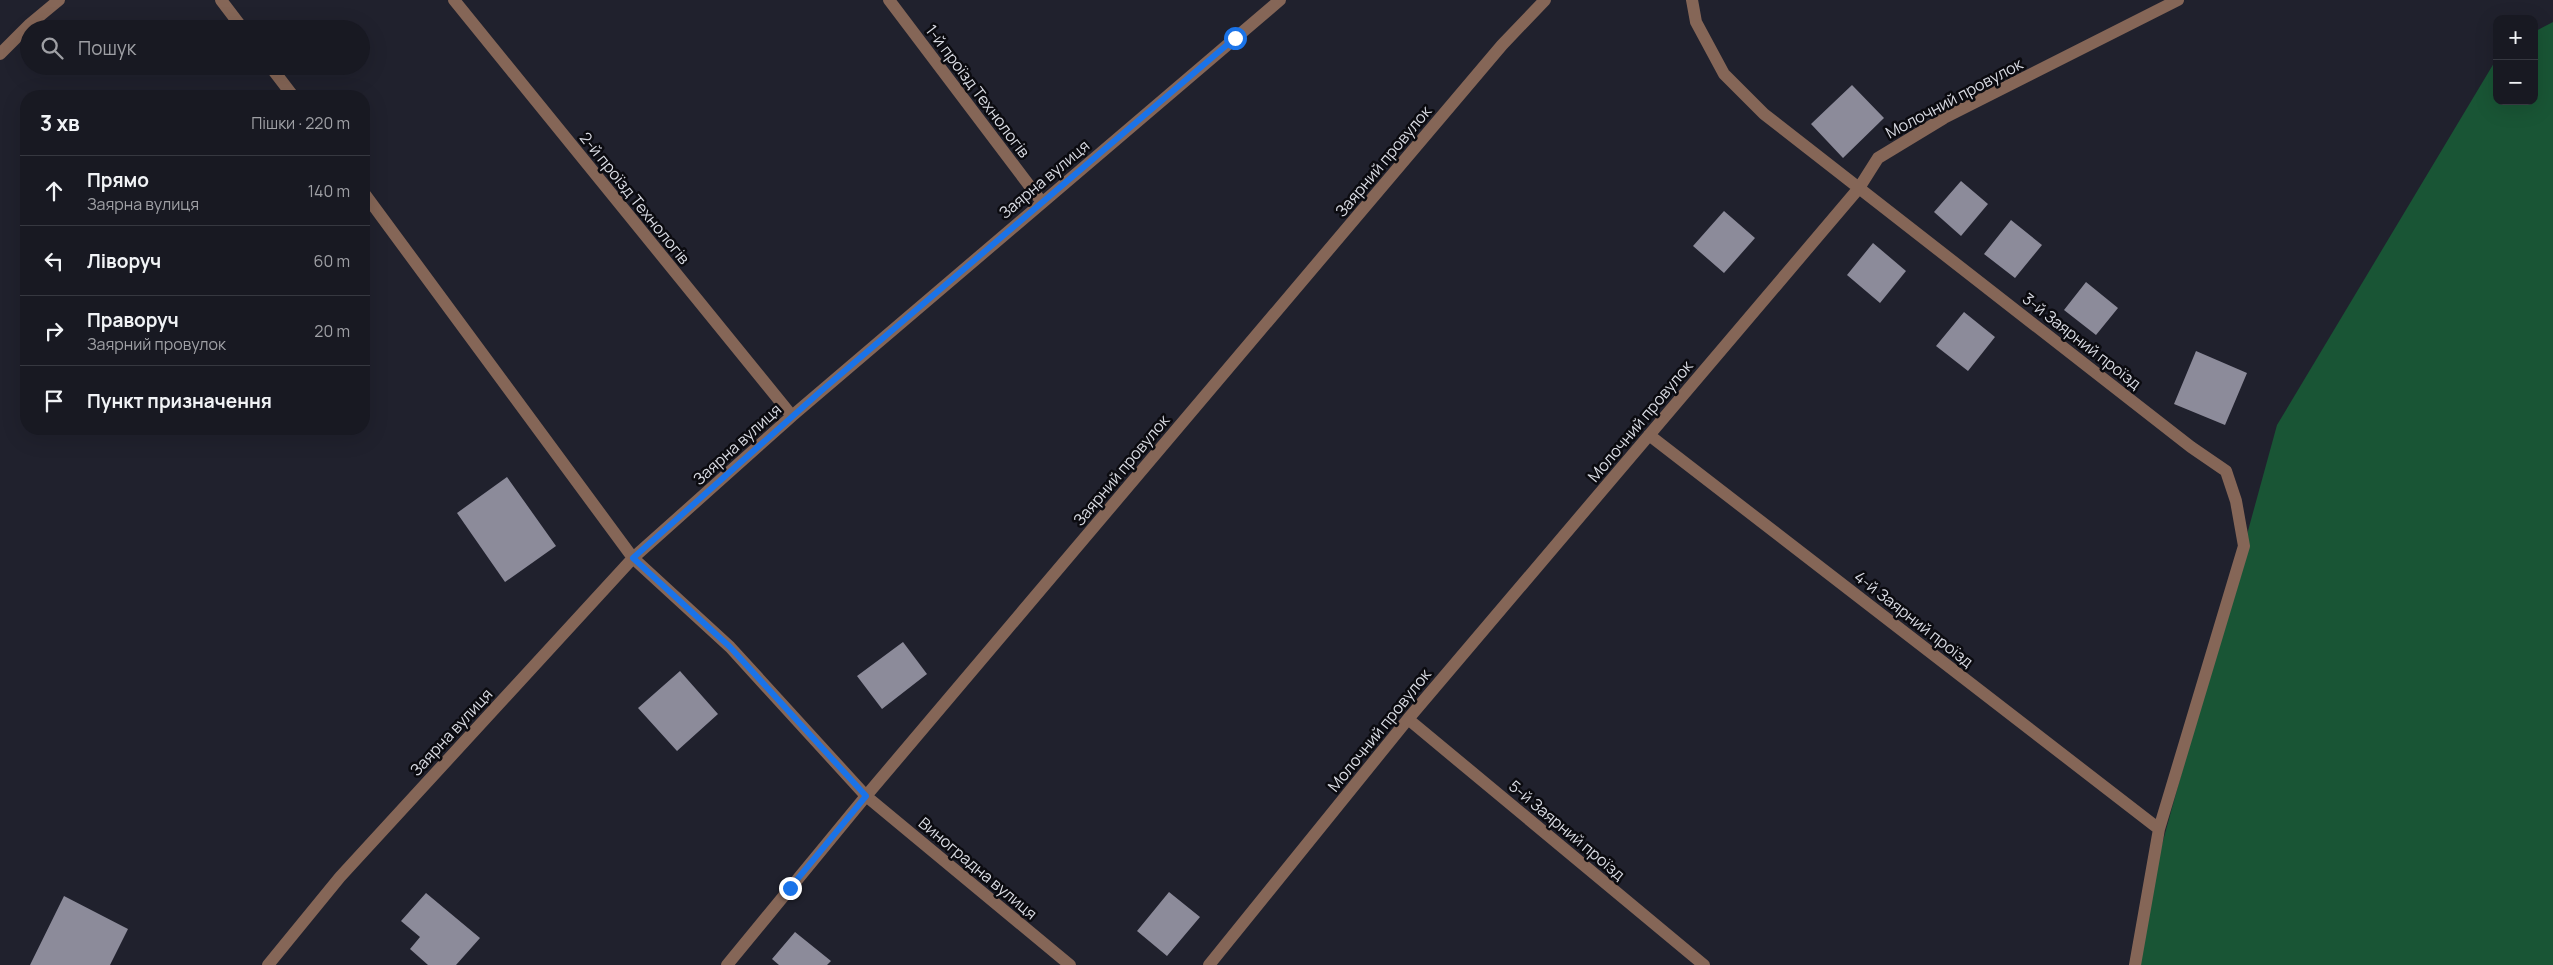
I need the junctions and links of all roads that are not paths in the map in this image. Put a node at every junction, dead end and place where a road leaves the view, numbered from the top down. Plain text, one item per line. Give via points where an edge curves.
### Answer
1 (59, 0) edge
2 (222, 0) edge
3 (454, 0) edge
4 (889, 0) edge
5 (1280, 0) edge
6 (1545, 0) edge
7 (1692, 0) edge
8 (2178, 0) edge
9 (35, 20) edge
10 (236, 20) edge
11 (20, 34) edge
12 (0, 54) edge
13 (277, 75) edge
14 (288, 90) edge
15 (1859, 188) junction
16 (370, 201) edge
17 (1041, 201) junction
18 (792, 416) junction
19 (1649, 435) junction
20 (633, 558) junction
21 (1408, 719) junction
22 (866, 796) junction
23 (2159, 829) junction
24 (268, 965) edge
25 (727, 965) edge
26 (1070, 965) edge
27 (1209, 965) edge
28 (1704, 965) edge
29 (2135, 965) edge

1 - 9 street
2 - 10 street
3 - 18 street, 2-й проїзд Технологів
4 - 17 street, 1-й проїзд Технологів
5 - 17 street, Заярна вулиця
6 - 22 street, Заярний провулок via 1502,45
7 - 15 street, 3-й Заярний проїзд via 1696,22 1724,74 1764,114
8 - 15 street, Молочний провулок via 1944,118 1878,158
11 - 12 street
13 - 14 street
15 - 19 street, Молочний провулок
15 - 23 street, 3-й Заярний проїзд via 2226,471 2236,500 2244,546
16 - 20 street, Виноградна вулиця
17 - 18 street, Заярна вулиця
18 - 20 street, Заярна вулиця
19 - 21 street, Молочний провулок
19 - 23 street, 4-й Заярний проїзд
20 - 22 street, Виноградна вулиця via 730,647
20 - 24 street, Заярна вулиця via 340,877
21 - 27 street, Молочний провулок
21 - 28 street, 5-й Заярний проїзд
22 - 25 street, Заярний провулок
22 - 26 street, Виноградна вулиця
23 - 29 street

